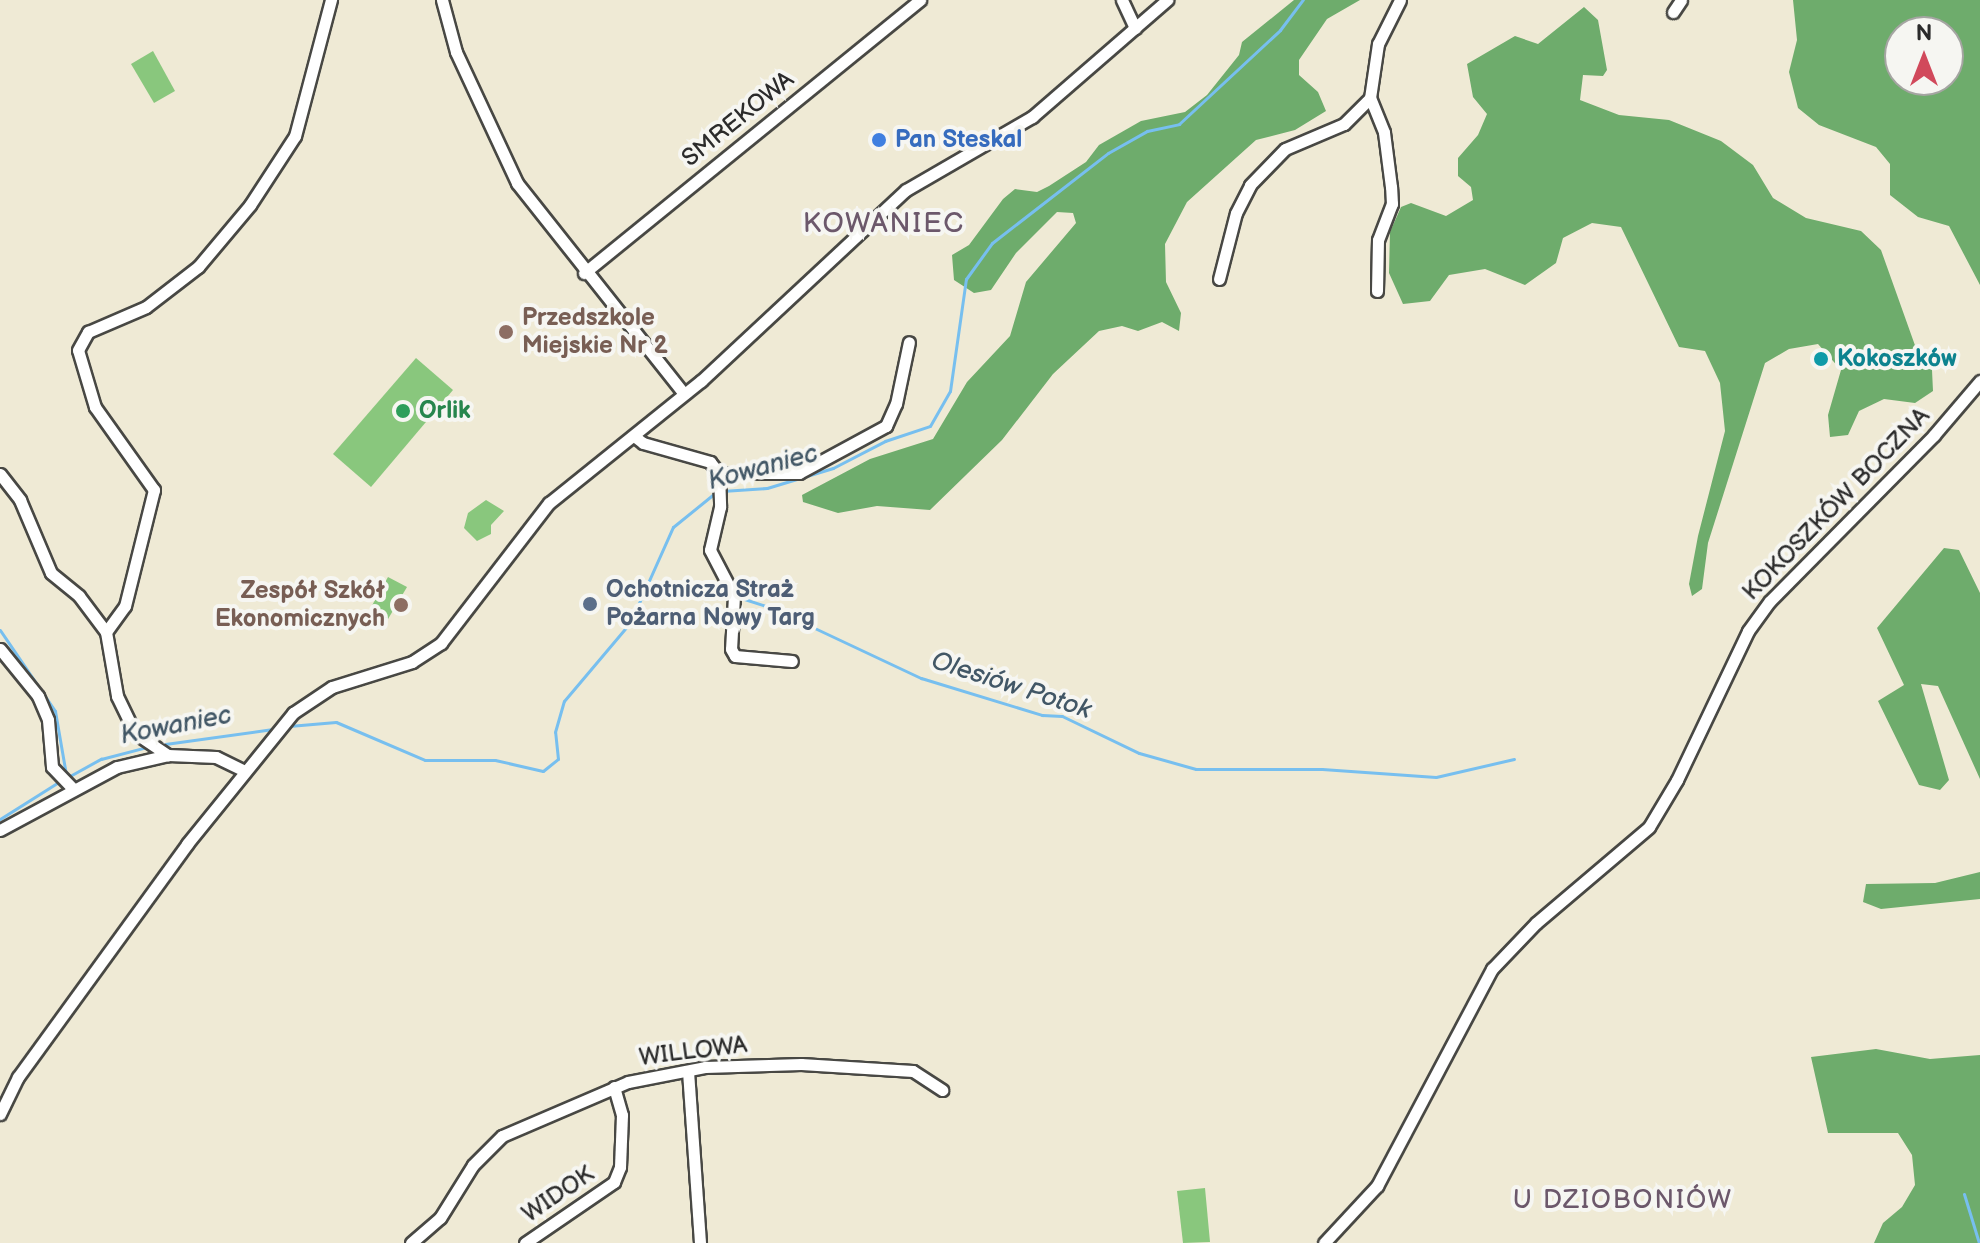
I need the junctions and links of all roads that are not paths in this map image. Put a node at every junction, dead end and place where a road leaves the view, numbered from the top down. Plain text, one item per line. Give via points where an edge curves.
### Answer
1 (331, 0) edge
2 (442, 0) edge
3 (920, 0) edge
4 (1122, 0) edge
5 (1167, 0) edge
6 (1400, 0) edge
7 (1681, 0) edge
8 (1673, 12) dead end
9 (1135, 28) junction
10 (1370, 98) junction
11 (584, 273) junction
12 (1219, 279) dead end
13 (1377, 291) dead end
14 (909, 342) dead end
15 (1980, 381) edge
16 (684, 394) junction
17 (634, 436) junction
18 (0, 474) edge
19 (720, 477) junction
20 (106, 632) junction
21 (0, 649) edge
22 (792, 661) dead end
23 (163, 752) junction
24 (243, 770) junction
25 (73, 789) junction
26 (0, 830) edge
27 (688, 1071) junction
28 (614, 1087) junction
29 (942, 1090) dead end
30 (0, 1114) edge
31 (411, 1243) edge
32 (525, 1243) edge
33 (700, 1243) edge
34 (1324, 1243) edge

1 - 20 street via 295,136 250,205 198,267 146,307 88,332 78,350 95,407 154,490 125,606
2 - 11 street via 456,52 517,183
3 - 11 street, SMREKOWA
4 - 9 street
5 - 9 street
6 - 10 street via 1378,44
7 - 8 street
9 - 16 street via 1032,117 906,190
10 - 12 street via 1344,124 1285,149 1250,185 1236,213
10 - 13 street via 1384,132 1392,204 1378,240
11 - 16 street
14 - 19 street via 886,426 799,473
15 - 34 street, KOKOSZKÓW BOCZNA via 1934,435 1770,601 1748,631 1649,827 1536,923 1492,969 1377,1186
16 - 17 street
17 - 19 street via 710,462
17 - 24 street via 530,524 441,643 412,662 332,687 293,713
18 - 20 street via 20,500 51,573 79,596
19 - 22 street via 721,501 710,550 734,596 731,649 735,656
20 - 23 street via 117,696 141,739
21 - 25 street via 44,708 52,767
23 - 24 street via 216,757
23 - 25 street
24 - 30 street via 27,1063
25 - 26 street
27 - 28 street, WILLOWA
27 - 29 street, WILLOWA via 734,1065 882,1068 913,1071
27 - 33 street
28 - 31 street, WILLOWA via 520,1127 488,1147 440,1218
28 - 32 street, WIDOK via 622,1115 620,1167 614,1182

